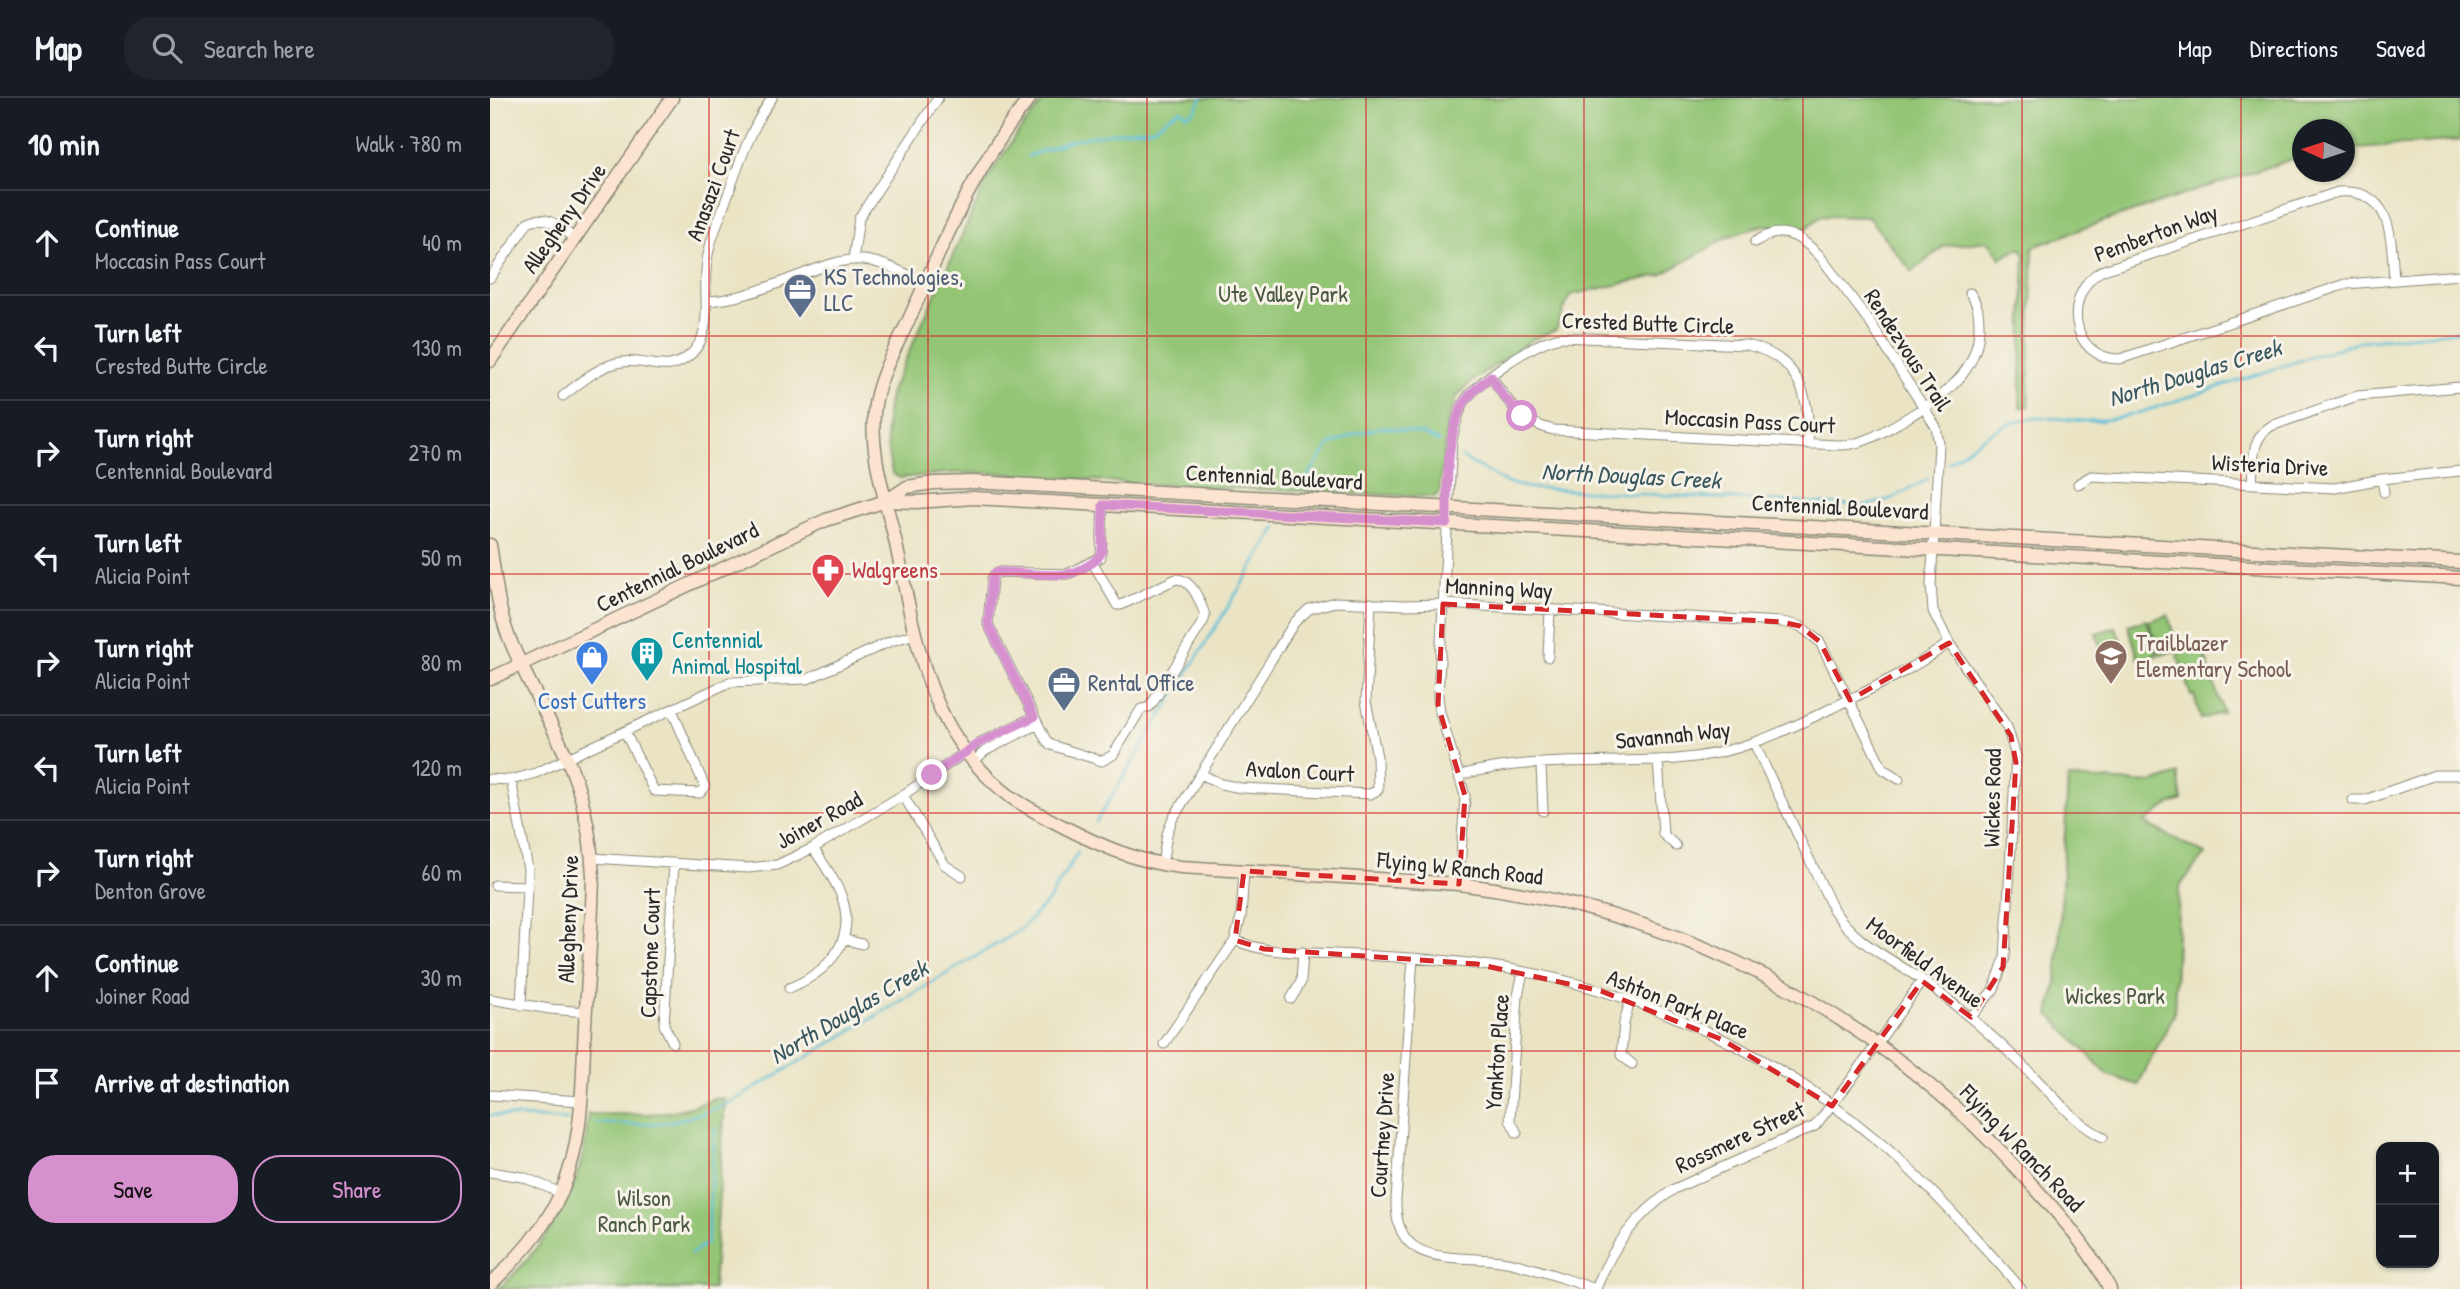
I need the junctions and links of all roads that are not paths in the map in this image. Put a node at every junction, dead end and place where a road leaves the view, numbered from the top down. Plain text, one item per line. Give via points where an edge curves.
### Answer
1 (672, 98) edge
2 (772, 98) edge
3 (938, 98) edge
4 (1030, 98) edge
5 (575, 239) junction
6 (1755, 242) dead end
7 (853, 260) junction
8 (2460, 275) edge
9 (490, 278) edge
10 (2394, 280) junction
11 (925, 283) junction
12 (1970, 293) dead end
13 (706, 301) junction
14 (490, 361) edge
15 (1491, 376) junction
16 (2460, 387) edge
17 (563, 396) dead end
18 (1925, 407) junction
19 (1808, 444) junction
20 (2172, 468) dead end
21 (2460, 471) edge
22 (2382, 479) junction
23 (2171, 480) junction
24 (2078, 484) dead end
25 (2252, 484) junction
26 (2384, 492) dead end
27 (886, 501) junction
28 (1103, 505) junction
29 (1447, 507) junction
30 (1447, 523) junction
31 (1933, 534) junction
32 (490, 545) edge
33 (1932, 549) junction
34 (2460, 562) edge
35 (1093, 563) junction
36 (2460, 578) edge
37 (1371, 603) junction
38 (1443, 604) junction
39 (1550, 610) junction
40 (915, 634) junction
41 (1949, 643) junction
42 (1548, 657) dead end
43 (522, 664) junction
44 (490, 679) edge
45 (1850, 700) junction
46 (672, 710) junction
47 (1036, 720) junction
48 (625, 732) junction
49 (1754, 743) junction
50 (969, 757) junction
51 (568, 759) junction
52 (1658, 760) junction
53 (1541, 765) junction
54 (1201, 774) junction
55 (1460, 775) junction
56 (2460, 775) edge
57 (490, 779) edge
58 (1899, 779) dead end
59 (511, 780) junction
60 (903, 795) junction
61 (2353, 800) dead end
62 (1543, 811) dead end
63 (1676, 846) dead end
64 (813, 848) junction
65 (592, 858) junction
66 (674, 863) junction
67 (1162, 865) junction
68 (1244, 871) junction
69 (962, 876) dead end
70 (1459, 884) junction
71 (495, 885) dead end
72 (527, 886) junction
73 (843, 939) junction
74 (1235, 940) junction
75 (862, 944) dead end
76 (1303, 952) junction
77 (1413, 958) junction
78 (1522, 971) junction
79 (1922, 981) junction
80 (789, 988) dead end
81 (490, 999) edge
82 (1291, 999) dead end
83 (1630, 1002) junction
84 (521, 1004) junction
85 (586, 1012) junction
86 (1971, 1017) junction
87 (673, 1043) dead end
88 (1877, 1043) junction
89 (1164, 1044) dead end
90 (1632, 1064) dead end
91 (490, 1095) edge
92 (581, 1101) junction
93 (1832, 1106) junction
94 (1517, 1133) dead end
95 (2103, 1136) dead end
96 (490, 1172) edge
97 (561, 1193) junction
98 (490, 1285) edge
99 (1596, 1289) edge
100 (2021, 1289) edge
101 (2110, 1289) edge

1 - 5 main road, Allegheny Drive
2 - 13 street, Anasazi Court via 750,135 710,242
3 - 7 street via 859,218
4 - 11 main road, Flying W Ranch Road via 983,162
5 - 9 street via 547,219 536,218 528,222
5 - 14 main road, Allegheny Drive
6 - 18 street, Rendezvous Trail via 1777,231 1810,246 1869,321
7 - 11 street via 884,265
7 - 13 street via 732,299
8 - 10 street, Pemberton Way
10 - 10 street, Pemberton Way via 2336,287 2129,357 2089,356 2078,331 2083,281 2092,276 2328,195 2356,192 2374,198 2389,226
11 - 27 main road, Flying W Ranch Road via 877,395 874,439
12 - 18 street, Moccasin Pass Court via 1979,306 1972,361 1958,382
13 - 17 street, Anasazi Court via 703,335 682,361 664,366 631,361 612,364
15 - 19 street, Moccasin Pass Court via 1522,416 1543,428
15 - 19 street, Crested Butte Circle via 1533,347 1561,337 1746,345 1777,358 1800,384 1808,406
15 - 29 street, Crested Butte Circle via 1470,394 1458,416
16 - 25 street via 2367,394 2271,426 2256,443
18 - 19 street, Moccasin Pass Court via 1865,441
18 - 31 street, Rendezvous Trail via 1939,444
20 - 23 street
21 - 22 street, Wisteria Drive
22 - 25 street, Wisteria Drive via 2335,488
22 - 26 street
23 - 24 street, Wisteria Drive via 2091,476
23 - 25 street, Wisteria Drive
27 - 28 main road, Centennial Boulevard via 973,498
27 - 29 main road, Centennial Boulevard via 907,487 973,482
27 - 40 main road, Flying W Ranch Road
27 - 43 main road, Centennial Boulevard via 826,520
28 - 30 main road, Centennial Boulevard
28 - 35 street via 1102,551
29 - 30 street, Crested Butte Circle
29 - 31 main road, Centennial Boulevard
30 - 33 main road, Centennial Boulevard
30 - 38 street, Crested Butte Circle
31 - 33 street, Rendezvous Trail
31 - 34 main road, Centennial Boulevard
32 - 43 main road, Allegheny Drive via 500,608
33 - 36 main road, Centennial Boulevard
33 - 41 street, Wickes Road via 1931,602
35 - 47 street via 1068,574 1001,572 992,578 988,624
35 - 47 street via 1117,605 1176,579 1189,582 1204,620 1153,702 1140,709 1107,760 1051,745
37 - 38 street, Manning Way
37 - 54 street, Manning Way via 1325,603 1301,615
37 - 54 street, Avalon Court via 1366,701 1378,790 1370,794 1241,788
38 - 39 street, Manning Way
38 - 55 street, Crested Butte Circle via 1438,705
39 - 42 street
39 - 45 street, Manning Way via 1800,626 1820,642
40 - 46 street via 808,679 730,682
40 - 50 main road, Flying W Ranch Road via 932,695
41 - 45 street, Savannah Way
41 - 86 street, Wickes Road via 2002,718 2016,756 2005,958 1994,989
43 - 44 main road, Centennial Boulevard
43 - 51 main road, Allegheny Drive
45 - 49 street, Savannah Way
45 - 58 street, Manning Way via 1883,769
46 - 48 street
46 - 48 street via 705,787 700,793 654,791
47 - 50 street, Joiner Road via 979,743
48 - 51 street
49 - 52 street, Savannah Way via 1712,754
49 - 79 street, Moorfield Avenue via 1838,917 1861,941
50 - 60 street, Joiner Road
50 - 67 main road, Flying W Ranch Road via 1013,798 1041,814 1112,851
51 - 59 street
51 - 65 main road, Allegheny Drive via 586,816
52 - 53 street, Savannah Way
52 - 63 street via 1663,834
53 - 55 street, Savannah Way via 1496,767
53 - 62 street
54 - 67 street, Manning Way via 1169,827
55 - 70 street, Crested Butte Circle via 1465,806
56 - 61 street via 2435,775
57 - 59 street
59 - 72 street via 526,849
60 - 64 street, Joiner Road
60 - 69 street via 945,865
64 - 66 street, Joiner Road via 785,862 761,867
64 - 73 street via 841,895 846,924
65 - 66 street, Joiner Road
65 - 85 main road, Allegheny Drive
66 - 87 street, Capstone Court via 664,1025
67 - 68 main road, Flying W Ranch Road
68 - 70 main road, Flying W Ranch Road
68 - 74 street
70 - 88 main road, Flying W Ranch Road via 1535,895 1652,927 1770,977
71 - 72 street
72 - 84 street
73 - 75 street
73 - 80 street via 819,972
74 - 76 street, Ashton Park Place via 1253,947
74 - 89 street
76 - 77 street, Ashton Park Place
76 - 82 street via 1301,982
77 - 78 street, Ashton Park Place
77 - 99 street, Courtney Drive via 1396,1200 1399,1227 1410,1242 1431,1255 1506,1262
78 - 83 street, Ashton Park Place
78 - 94 street, Yankton Place via 1510,1120
79 - 86 street, Moorfield Avenue
79 - 88 street, Rossmere Street
81 - 84 street
83 - 90 street via 1621,1055
83 - 93 street, Ashton Park Place via 1723,1040
84 - 85 street
85 - 92 main road, Allegheny Drive
86 - 95 street, Moorfield Avenue via 2085,1128
88 - 93 street, Rossmere Street
88 - 101 main road, Flying W Ranch Road via 1989,1137 2075,1235
91 - 92 street
92 - 97 main road, Allegheny Drive via 574,1153
93 - 99 street, Rossmere Street via 1806,1132 1658,1200 1618,1242
93 - 100 street, Ashton Park Place via 1924,1183
96 - 97 street via 523,1177
97 - 98 main road, Allegheny Drive via 527,1248

